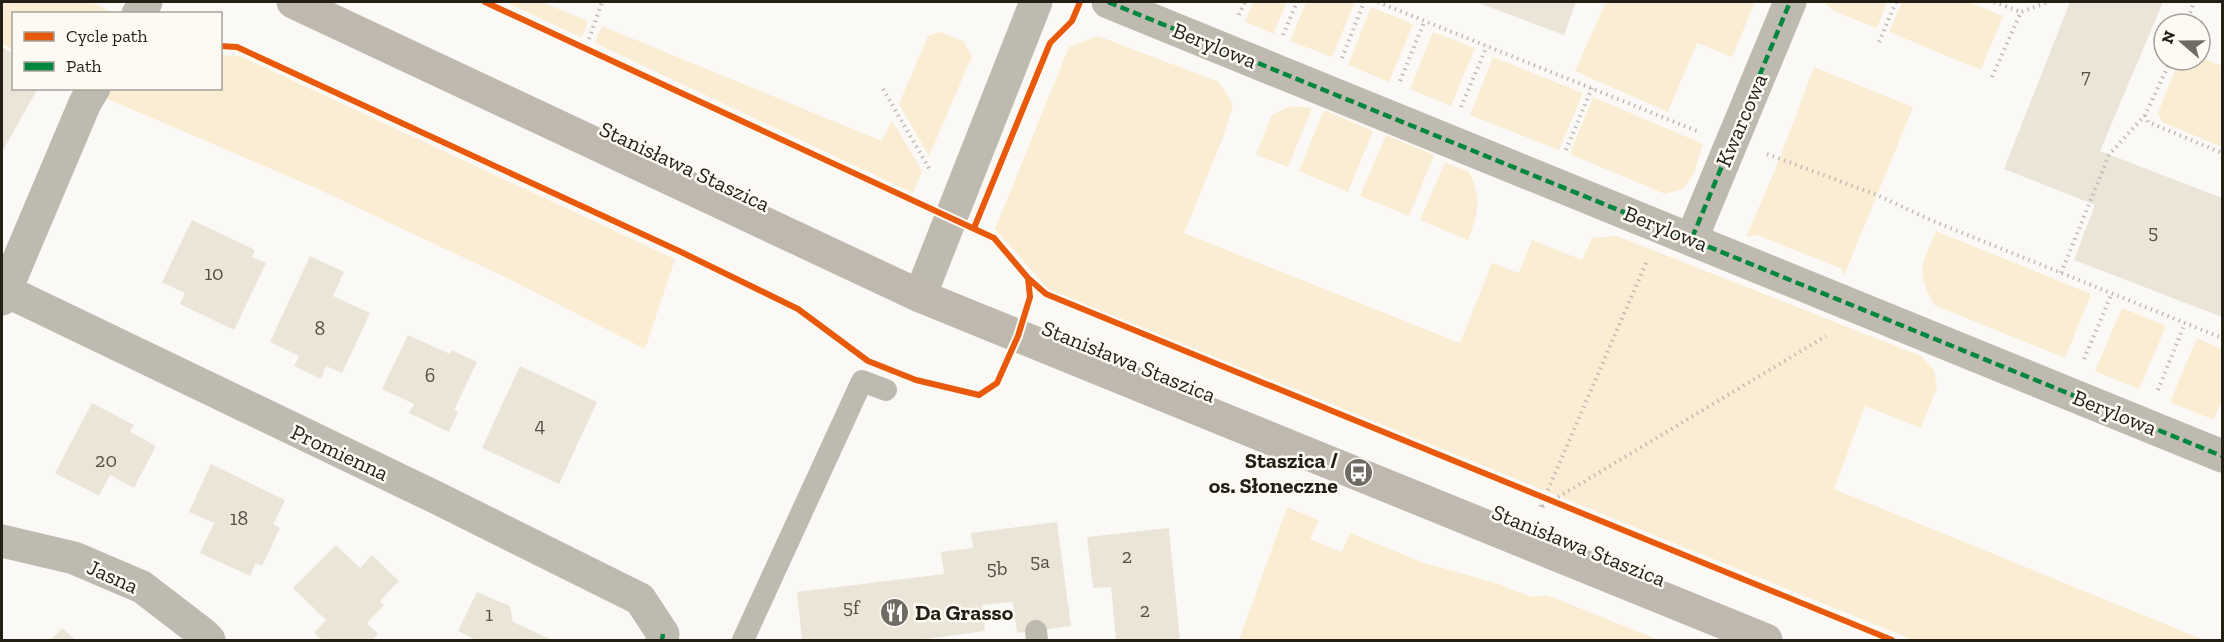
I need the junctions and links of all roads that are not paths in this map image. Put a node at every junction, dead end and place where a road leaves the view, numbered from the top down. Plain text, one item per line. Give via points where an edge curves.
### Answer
1 (292, 2) edge
2 (1036, 2) edge
3 (1108, 2) edge
4 (1790, 2) edge
5 (93, 90) edge
6 (1677, 232) junction
7 (2, 293) edge
8 (920, 296) junction
9 (886, 390) dead end
10 (2223, 456) edge
11 (2, 542) edge
12 (662, 638) edge
13 (208, 640) edge
14 (743, 640) edge
15 (1766, 640) edge

1 - 8 street, Stanisława Staszica
2 - 8 street
3 - 6 street, Berylowa
4 - 6 street, Kwarcowa via 1731,143
5 - 7 street
6 - 10 street, Berylowa
7 - 12 street, Promienna via 446,502 640,599
8 - 15 street, Stanisława Staszica
9 - 14 lane via 862,381
11 - 13 street, Jasna via 74,558 142,587

